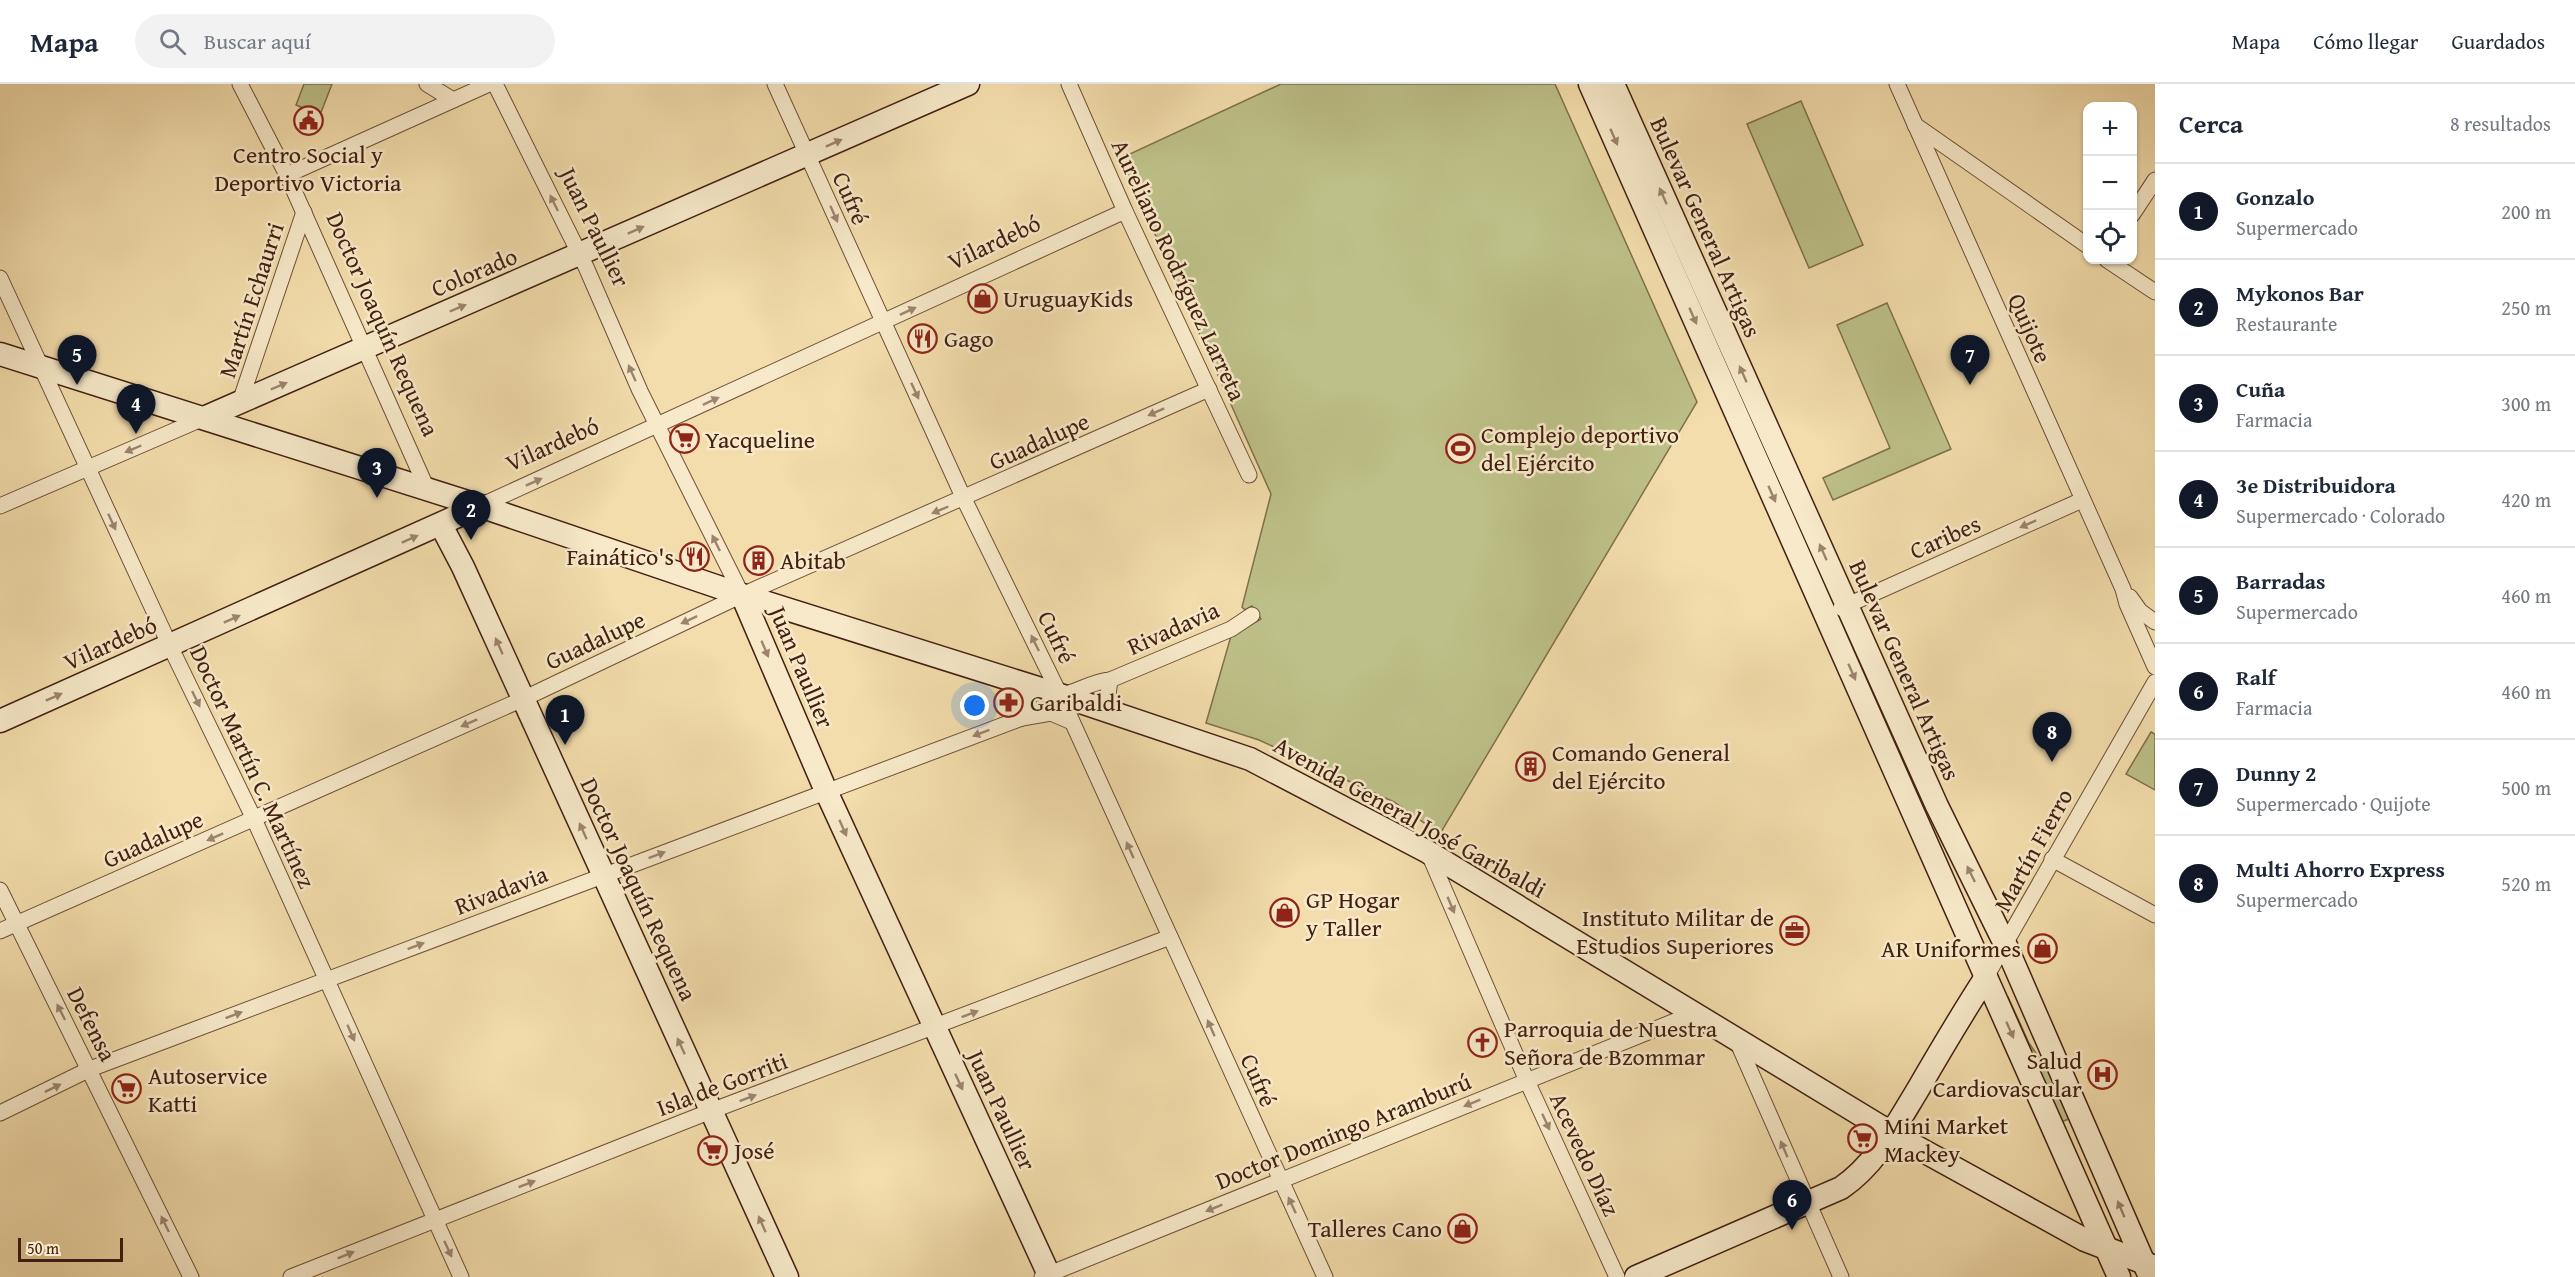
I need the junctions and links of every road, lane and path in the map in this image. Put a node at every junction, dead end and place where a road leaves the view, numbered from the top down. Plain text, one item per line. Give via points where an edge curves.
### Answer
1 (240, 84) edge
2 (427, 84) edge
3 (489, 84) edge
4 (495, 84) edge
5 (775, 84) edge
6 (968, 84) edge
7 (1069, 84) edge
8 (1590, 84) edge
9 (1613, 84) edge
10 (1896, 84) edge
11 (453, 100) junction
12 (1915, 125) junction
13 (807, 155) junction
14 (287, 175) junction
15 (2155, 180) edge
16 (2136, 210) edge
17 (1125, 211) junction
18 (304, 213) junction
19 (2083, 243) edge
20 (580, 255) junction
21 (2114, 264) edge
22 (0, 278) edge
23 (2155, 292) edge
24 (883, 322) junction
25 (363, 349) junction
26 (0, 354) edge
27 (38, 364) junction
28 (1209, 389) junction
29 (240, 402) junction
30 (206, 417) junction
31 (658, 426) junction
32 (87, 469) junction
33 (1249, 475) dead end
34 (428, 491) junction
35 (964, 499) junction
36 (2082, 500) junction
37 (0, 506) edge
38 (480, 506) junction
39 (441, 525) junction
40 (2123, 589) junction
41 (742, 595) junction
42 (1836, 610) junction
43 (1252, 615) dead end
44 (2155, 622) edge
45 (170, 646) junction
46 (2155, 667) edge
47 (1110, 680) junction
48 (2155, 682) edge
49 (1026, 685) junction
50 (1060, 695) junction
51 (523, 699) junction
52 (1112, 712) junction
53 (1022, 718) junction
54 (0, 721) edge
55 (1072, 722) junction
56 (826, 791) junction
57 (254, 819) junction
58 (1428, 852) junction
59 (2052, 859) junction
60 (603, 875) junction
61 (0, 890) edge
62 (2155, 915) edge
63 (16, 924) junction
64 (0, 931) edge
65 (1170, 937) junction
66 (2006, 946) junction
67 (1986, 977) junction
68 (327, 980) junction
69 (1695, 1013) junction
70 (934, 1028) junction
71 (1737, 1040) junction
72 (2060, 1067) junction
73 (90, 1070) junction
74 (1527, 1081) junction
75 (711, 1112) junction
76 (0, 1113) edge
77 (2082, 1120) junction
78 (2056, 1132) junction
79 (1891, 1133) junction
80 (2070, 1163) junction
81 (1281, 1182) junction
82 (1807, 1203) junction
83 (434, 1220) junction
84 (2105, 1248) junction
85 (2146, 1271) edge
86 (1047, 1276) edge
87 (191, 1277) edge
88 (291, 1277) edge
89 (461, 1277) edge
90 (787, 1277) edge
91 (1325, 1277) edge
92 (1617, 1277) edge
93 (1636, 1277) edge
94 (1841, 1277) edge
95 (2119, 1277) edge

1 - 14 street, Doctor Joaquín Requena
2 - 11 street
3 - 11 street
20 -> 4 street, Juan Paullier
5 - 13 street, Cufré
13 -> 6 street, Colorado
7 - 17 street, Aureliano Rodríguez Larreta
8 -> 42 street, Bulevar General Artigas
42 -> 9 street, Bulevar General Artigas
10 - 12 street, Quijote
11 - 14 street
12 - 19 street
12 - 36 street, Quijote
20 -> 13 street, Colorado
13 -> 24 street, Cufré
14 - 18 street, Doctor Joaquín Requena
15 - 16 street
24 -> 17 street, Vilardebó
17 - 28 street, Aureliano Rodríguez Larreta
18 - 25 street, Doctor Joaquín Requena
18 - 29 street, Martín Echaurri
25 -> 20 street, Colorado
31 -> 20 street, Juan Paullier
21 - 23 street
22 - 27 street, Doctor Martín C. Martínez
31 -> 24 street, Vilardebó
24 -> 35 street, Cufré
29 -> 25 street, Colorado
25 - 34 street, Doctor Joaquín Requena
26 - 27 street, Avenida General José Garibaldi
27 - 30 street, Avenida General José Garibaldi
27 - 32 street, Doctor Martín C. Martínez
28 - 33 street, Aureliano Rodríguez Larreta
28 -> 35 street, Guadalupe
29 - 30 street, Colorado
30 -> 32 street, Colorado
30 - 34 street, Avenida General José Garibaldi
38 -> 31 street, Vilardebó
41 -> 31 street, Juan Paullier
32 - 37 street, Colorado
32 -> 45 street, Doctor Martín C. Martínez
34 - 38 street, Avenida General José Garibaldi
35 -> 41 street, Guadalupe
50 -> 35 street, Cufré
36 - 40 street, Quijote
36 -> 42 street, Caribes
38 - 39 street, Vilardebó
38 - 41 street, Avenida General José Garibaldi
45 -> 39 street, Vilardebó
51 -> 39 street, Doctor Joaquín Requena
40 - 44 street, Quijote via 2140,612
40 - 46 street, Quijote
41 - 49 street, Avenida General José Garibaldi
41 -> 51 street, Guadalupe
41 -> 56 street, Juan Paullier
66 -> 42 street, Bulevar General Artigas
42 -> 67 street, Bulevar General Artigas
43 - 47 street, Rivadavia via 1231,629
54 -> 45 street, Vilardebó
45 -> 57 street, Doctor Martín C. Martínez
47 - 50 street, Rivadavia
47 - 52 street, Rivadavia
48 - 59 street, Martín Fierro
49 - 50 street, Avenida General José Garibaldi
49 - 53 street via 1029,706
50 - 52 street, Avenida General José Garibaldi
50 - 55 street, Cufré
51 -> 57 street, Guadalupe
60 -> 51 street, Doctor Joaquín Requena
52 - 58 street, Avenida General José Garibaldi via 1250,759
53 - 55 street, Rivadavia via 1051,712
53 -> 56 street, Rivadavia
65 -> 55 street, Cufré
60 -> 56 street, Rivadavia
56 -> 70 street, Juan Paullier
57 -> 63 street, Guadalupe
57 - 68 street, Doctor Martín C. Martínez
58 - 69 street, Avenida General José Garibaldi
58 -> 74 street, Acevedo Díaz
59 - 62 street
59 - 66 street, Martín Fierro
68 -> 60 street, Rivadavia
75 -> 60 street, Doctor Joaquín Requena
61 - 63 street, Defensa
63 - 64 street, Guadalupe
73 -> 63 street, Defensa
70 -> 65 street, Isla de Gorriti
81 -> 65 street, Cufré
66 - 67 street, Martín Fierro
66 - 72 street, Bulevar General Artigas
67 - 72 street via 2005,982 2034,1043
67 -> 78 street, Bulevar General Artigas
67 - 79 street
73 -> 68 street, Rivadavia
68 -> 83 street, Doctor Martín C. Martínez
69 - 71 street, Avenida General José Garibaldi
69 - 74 street, Doctor Domingo Aramburú
75 -> 70 street, Isla de Gorriti
70 -> 86 street, Juan Paullier
71 - 79 street, Avenida General José Garibaldi
82 -> 71 street
72 - 77 street, Bulevar General Artigas
76 -> 73 street, Rivadavia
87 -> 73 street, Defensa
74 -> 81 street, Doctor Domingo Aramburú
74 -> 92 street, Acevedo Díaz
83 -> 75 street, Isla de Gorriti
90 -> 75 street, Doctor Joaquín Requena
77 - 78 street
85 -> 77 street, Bulevar General Artigas
78 - 80 street, Bulevar General Artigas
79 - 82 street via 1855,1178
79 - 84 street, Avenida General José Garibaldi
80 - 84 street, Bulevar General Artigas
80 - 85 street via 2088,1178 2117,1240
81 -> 86 street, Doctor Domingo Aramburú
91 -> 81 street, Cufré
82 - 93 street
82 - 94 street
88 -> 83 street, Isla de Gorriti
83 -> 89 street, Doctor Martín C. Martínez
84 - 85 street, Avenida General José Garibaldi
84 - 95 street, Bulevar General Artigas

